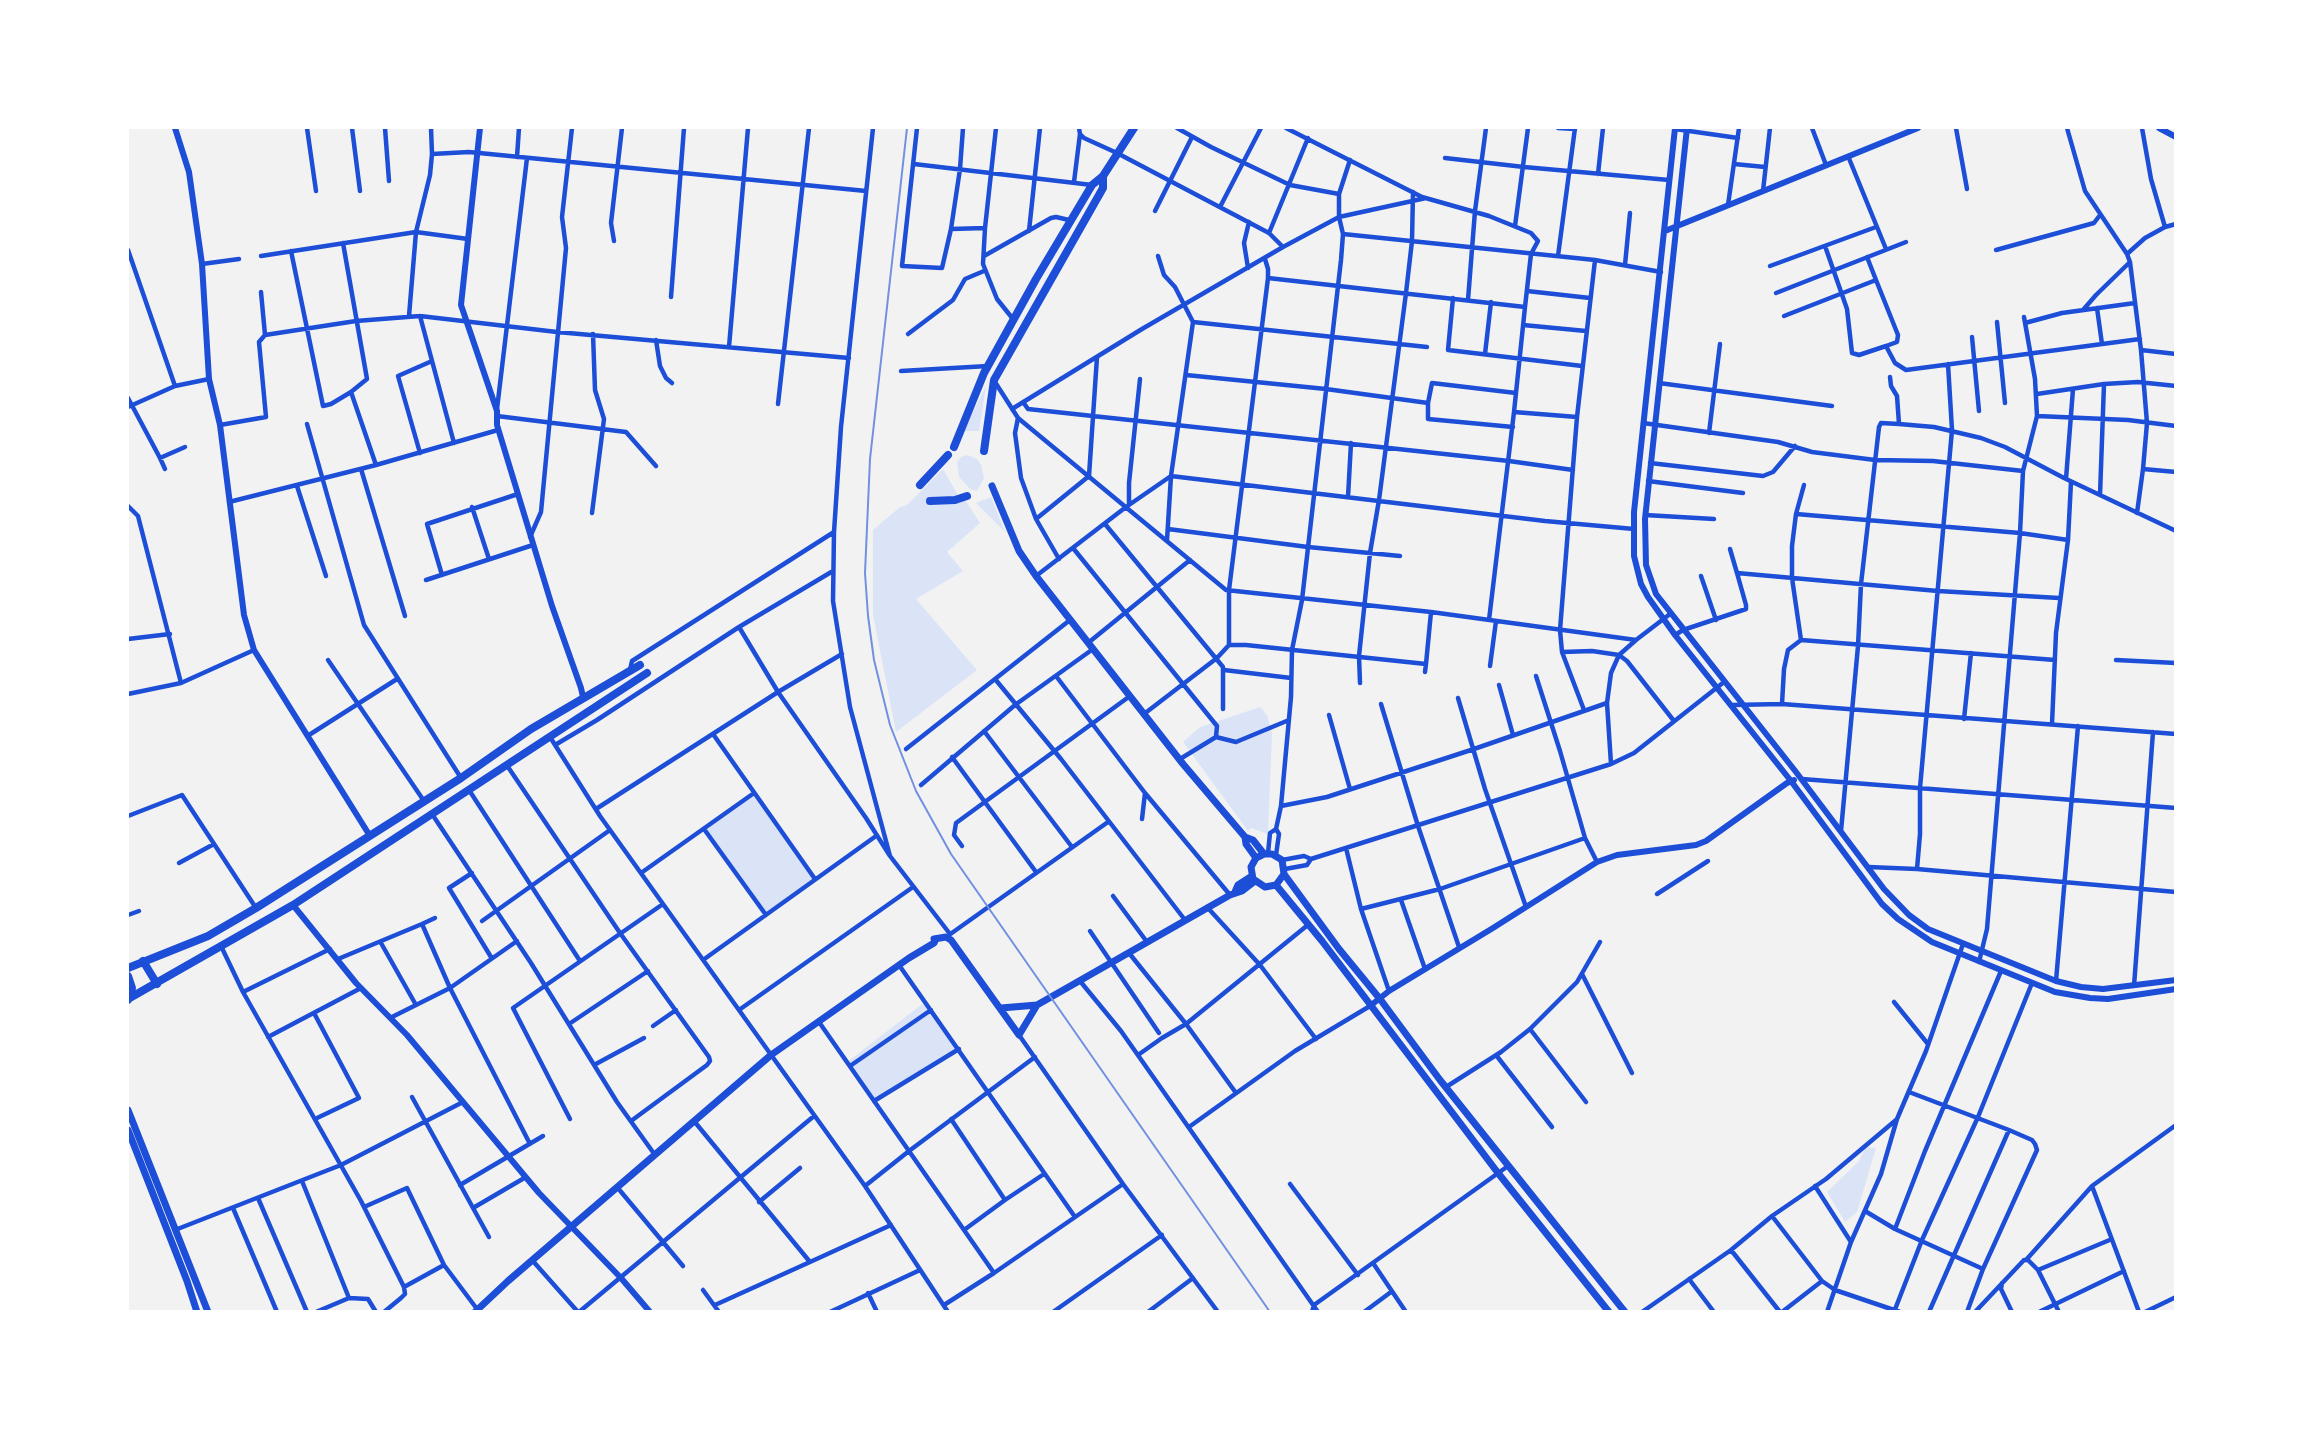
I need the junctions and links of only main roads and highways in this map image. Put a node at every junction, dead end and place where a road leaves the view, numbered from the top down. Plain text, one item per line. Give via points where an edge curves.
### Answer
1 (1134, 128) edge
2 (1103, 176) junction
3 (954, 447) dead end
4 (984, 451) dead end
5 (948, 455) dead end
6 (920, 485) dead end
7 (992, 486) dead end
8 (968, 496) dead end
9 (930, 501) dead end
10 (640, 665) dead end
11 (647, 673) dead end
12 (1245, 837) junction
13 (1266, 853) junction
14 (1256, 858) junction
15 (1285, 872) junction
16 (1254, 879) junction
17 (1276, 885) junction
18 (143, 962) junction
19 (128, 968) edge
20 (128, 976) edge
21 (157, 984) junction
22 (128, 999) edge
23 (1037, 1005) junction
24 (1001, 1008) junction
25 (128, 1110) edge
26 (128, 1130) edge
27 (171, 1231) junction
28 (476, 1310) edge
29 (197, 1311) edge
30 (208, 1311) edge
31 (1608, 1311) edge
32 (1625, 1311) edge

1 - 2 main road
2 - 3 main road via 1092,185 1069,220 1014,319 986,370
2 - 4 main road via 1103,188 994,380
5 - 6 main road
7 - 12 main road via 1019,551 1036,576
8 - 9 main road
10 - 18 main road via 515,740 256,908 208,936
11 - 21 main road via 293,904
12 - 13 main road
12 - 14 main road
13 - 14 main road
13 - 15 main road via 1279,858
14 - 16 main road via 1251,867
15 - 17 main road
15 - 32 main road via 1446,1087
16 - 17 main road via 1265,887
16 - 23 main road via 1242,891
17 - 31 main road
18 - 19 main road
18 - 21 main road
20 - 22 main road via 132,988
21 - 22 main road
23 - 24 main road
23 - 24 main road via 1019,1035
24 - 28 main road via 948,936 931,939 771,1055
25 - 27 main road
26 - 27 main road
27 - 29 main road
27 - 30 main road

